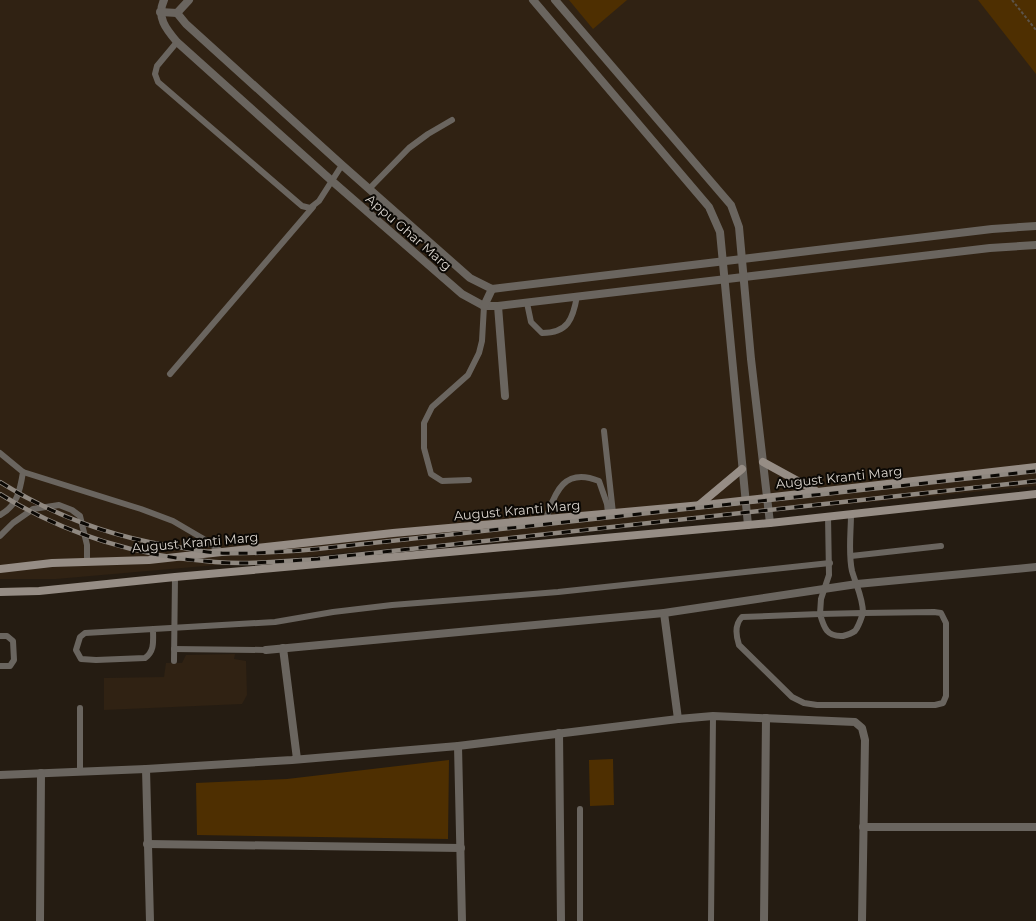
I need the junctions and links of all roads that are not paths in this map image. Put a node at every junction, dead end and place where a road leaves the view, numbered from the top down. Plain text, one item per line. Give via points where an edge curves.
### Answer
1 (164, 0) edge
2 (189, 0) edge
3 (533, 0) edge
4 (555, 0) edge
5 (160, 12) junction
6 (177, 13) junction
7 (177, 42) junction
8 (452, 120) dead end
9 (342, 166) junction
10 (332, 181) junction
11 (368, 189) junction
12 (314, 206) junction
13 (1036, 226) edge
14 (1036, 245) edge
15 (742, 258) junction
16 (723, 260) junction
17 (744, 277) junction
18 (725, 279) junction
19 (492, 289) junction
20 (577, 296) junction
21 (527, 303) junction
22 (484, 306) junction
23 (498, 306) junction
24 (170, 374) dead end
25 (506, 396) dead end
26 (604, 431) dead end
27 (0, 453) edge
28 (763, 462) junction
29 (1036, 466) edge
30 (742, 469) junction
31 (22, 472) junction
32 (469, 480) dead end
33 (816, 491) junction
34 (1036, 494) edge
35 (767, 497) junction
36 (745, 499) junction
37 (699, 505) junction
38 (610, 513) junction
39 (851, 514) junction
40 (0, 516) edge
41 (828, 516) junction
42 (546, 519) junction
43 (770, 523) junction
44 (748, 525) junction
45 (0, 536) edge
46 (941, 546) dead end
47 (222, 552) junction
48 (851, 556) junction
49 (87, 562) junction
50 (830, 563) junction
51 (1036, 567) edge
52 (0, 569) edge
53 (175, 577) junction
54 (857, 584) junction
55 (826, 588) junction
56 (0, 592) edge
57 (664, 613) junction
58 (863, 613) junction
59 (820, 614) junction
60 (175, 628) junction
61 (153, 630) junction
62 (0, 636) edge
63 (283, 648) junction
64 (174, 649) junction
65 (266, 650) joint
66 (174, 661) dead end
67 (0, 666) edge
68 (80, 708) dead end
69 (713, 716) junction
70 (766, 718) junction
71 (678, 719) junction
72 (559, 733) junction
73 (458, 746) junction
74 (297, 759) junction
75 (146, 769) junction
76 (80, 771) junction
77 (41, 773) junction
78 (0, 774) edge
79 (580, 809) dead end
80 (863, 827) junction
81 (1036, 827) edge
82 (147, 844) junction
83 (461, 848) junction
84 (40, 921) edge
85 (150, 921) edge
86 (462, 921) edge
87 (561, 921) edge
88 (580, 921) edge
89 (711, 921) edge
90 (764, 921) edge
91 (862, 921) edge

1 - 5 street
2 - 6 street
3 - 16 street via 709,207 720,232
4 - 15 street via 731,205 739,227
5 - 6 street
5 - 7 street, Appu Ghar Marg via 167,30
6 - 9 street, Appu Ghar Marg
7 - 10 street, Appu Ghar Marg
7 - 12 lane via 156,66 158,82 302,206
8 - 11 lane via 409,148
9 - 10 lane
9 - 11 street, Appu Ghar Marg
10 - 12 lane
10 - 22 street, Appu Ghar Marg via 462,294
11 - 19 street, Appu Ghar Marg via 470,278
12 - 24 lane
13 - 15 street
14 - 17 street, Appu Ghar Marg via 990,248
15 - 16 street
15 - 17 street
16 - 18 street
16 - 19 street
17 - 18 street, Appu Ghar Marg
17 - 28 street
18 - 20 street, Appu Ghar Marg
18 - 30 street
19 - 22 street
20 - 21 street, Appu Ghar Marg
20 - 21 lane via 574,314 565,326 554,333 542,332 531,322
21 - 23 street, Appu Ghar Marg
22 - 23 street, Appu Ghar Marg
22 - 32 lane via 480,353 468,375 432,407 424,423 424,448 430,474 442,480
23 - 25 street
26 - 38 lane
27 - 31 lane
28 - 33 main road
28 - 35 street
29 - 33 main road, August Kranti Marg
30 - 36 street
30 - 37 main road
31 - 40 lane via 21,486 15,502
31 - 47 lane via 173,521
33 - 35 main road, August Kranti Marg
34 - 39 main road
35 - 36 main road, August Kranti Marg
35 - 43 street
36 - 37 main road, August Kranti Marg
36 - 44 street
37 - 38 main road, August Kranti Marg
38 - 42 main road, August Kranti Marg
38 - 42 lane via 600,481 580,476 569,479 560,487
39 - 41 main road
39 - 48 lane
41 - 43 main road
41 - 50 lane
42 - 47 main road, August Kranti Marg
43 - 44 main road
44 - 53 main road
45 - 49 lane via 33,509 59,505 80,516 87,545
46 - 48 lane
47 - 49 main road, August Kranti Marg via 149,560
48 - 54 lane
49 - 52 main road, August Kranti Marg
50 - 55 lane
50 - 60 lane via 558,592 392,605 275,622
51 - 54 street
53 - 56 main road via 39,591
53 - 60 lane
54 - 55 street
54 - 58 lane
55 - 57 street
55 - 59 lane via 821,599
57 - 63 street
57 - 71 street
58 - 59 lane
58 - 59 lane via 854,631 840,636 827,631
58 - 59 lane via 941,613 946,623 946,696 943,703 804,703 792,697 748,654 736,638 737,624 744,616
60 - 61 lane
60 - 64 lane
61 - 61 lane via 85,633 80,637 76,650 81,659 145,658 153,649
62 - 67 lane via 7,636 13,641 14,660 10,666
63 - 65 street
63 - 74 street
64 - 65 lane
64 - 66 lane
68 - 76 lane
69 - 70 street
69 - 71 street
69 - 89 lane
70 - 80 street via 855,722 862,728 865,740
70 - 90 street
71 - 72 street
72 - 73 street
72 - 87 street
73 - 74 street
73 - 83 street
74 - 75 street
75 - 76 street
75 - 82 street
76 - 77 street
77 - 78 street
77 - 84 street
79 - 88 lane
80 - 81 street
80 - 91 street
82 - 83 street
82 - 85 street
83 - 86 street

